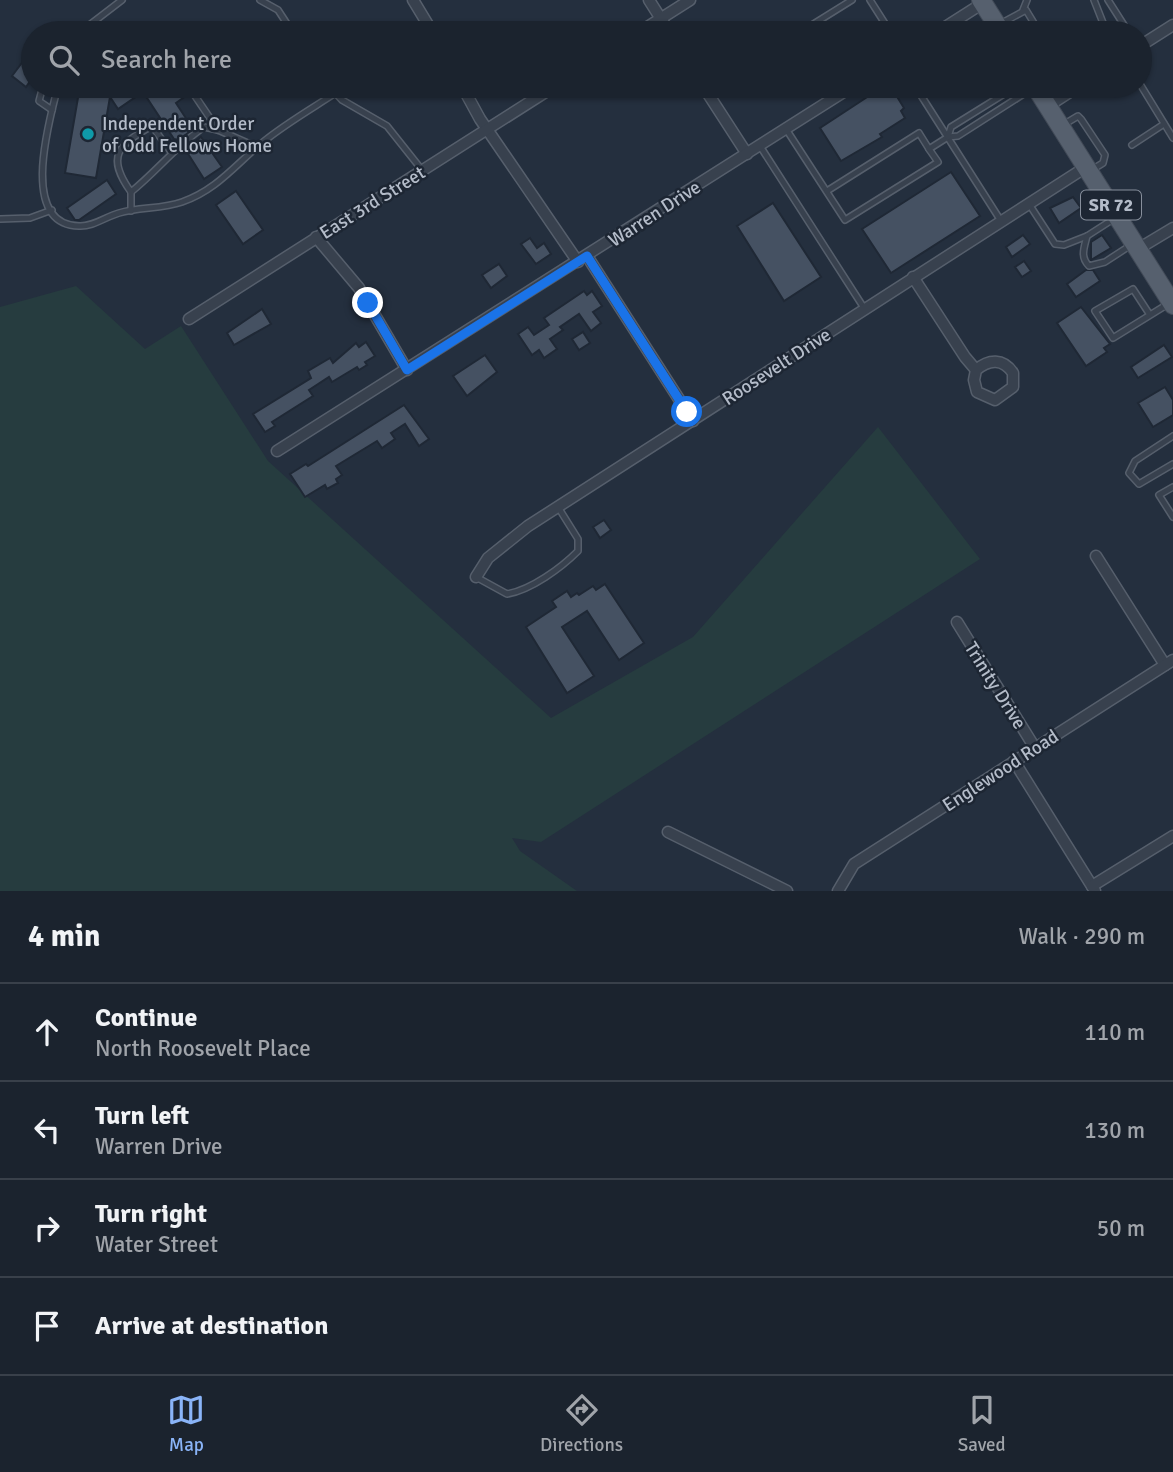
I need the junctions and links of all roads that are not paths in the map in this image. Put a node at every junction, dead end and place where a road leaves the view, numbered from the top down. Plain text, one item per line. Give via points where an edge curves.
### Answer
1 (122, 0) edge
2 (260, 0) edge
3 (413, 0) edge
4 (649, 0) edge
5 (690, 0) edge
6 (852, 0) edge
7 (870, 0) edge
8 (1027, 0) edge
9 (1094, 0) edge
10 (1108, 0) edge
11 (982, 2) edge
12 (1023, 10) junction
13 (661, 19) junction
14 (95, 21) edge
15 (285, 21) edge
16 (426, 21) edge
17 (658, 21) edge
18 (818, 21) edge
19 (883, 21) edge
20 (954, 21) edge
21 (994, 21) edge
22 (1009, 21) edge
23 (1031, 21) edge
24 (1102, 21) edge
25 (1121, 21) edge
26 (1173, 25) edge
27 (1152, 38) edge
28 (40, 98) edge
29 (54, 98) edge
30 (196, 98) edge
31 (328, 98) edge
32 (341, 98) edge
33 (469, 98) edge
34 (536, 98) edge
35 (714, 98) edge
36 (834, 98) edge
37 (923, 98) edge
38 (998, 98) edge
39 (1017, 98) edge
40 (1043, 98) edge
41 (1060, 98) edge
42 (1148, 98) edge
43 (1048, 106) junction
44 (51, 110) junction
45 (970, 116) junction
46 (1164, 124) junction
47 (976, 125) junction
48 (786, 128) junction
49 (487, 129) junction
50 (218, 130) junction
51 (948, 137) junction
52 (1173, 138) edge
53 (760, 145) junction
54 (1132, 145) dead end
55 (257, 147) junction
56 (929, 149) junction
57 (171, 152) junction
58 (747, 154) junction
59 (422, 170) junction
60 (1087, 170) junction
61 (827, 191) junction
62 (131, 192) junction
63 (1029, 204) junction
64 (52, 210) junction
65 (131, 211) junction
66 (1118, 216) junction
67 (0, 219) edge
68 (1001, 221) junction
69 (1173, 228) edge
70 (1087, 236) junction
71 (316, 237) junction
72 (1136, 246) junction
73 (583, 259) junction
74 (913, 277) junction
75 (1172, 304) edge
76 (864, 309) junction
77 (1150, 315) junction
78 (189, 319) dead end
79 (407, 370) junction
80 (976, 370) dead end
81 (693, 421) junction
82 (1173, 436) edge
83 (277, 451) dead end
84 (1173, 464) edge
85 (1173, 487) edge
86 (558, 507) junction
87 (1173, 517) edge
88 (1096, 556) dead end
89 (476, 577) joint
90 (957, 622) dead end
91 (1169, 662) edge
92 (1034, 748) junction
93 (1014, 761) junction
94 (668, 832) dead end
95 (1173, 836) edge
96 (1093, 888) edge
97 (787, 891) edge
98 (838, 891) edge

1 - 14 lane
2 - 15 lane via 278,10
3 - 16 street
4 - 13 street
5 - 13 street
6 - 18 lane
7 - 19 lane
8 - 12 lane
9 - 24 lane
10 - 25 lane
11 - 20 street
11 - 21 main road
12 - 22 lane
12 - 23 lane
13 - 17 street
26 - 27 street
28 - 44 lane
29 - 44 lane
30 - 50 lane
31 - 55 lane
32 - 59 lane via 387,126
33 - 49 street
34 - 49 street, East 3rd Street
35 - 58 street
36 - 48 street, Warren Drive
37 - 51 lane
38 - 45 lane
39 - 47 lane
40 - 43 main road, SR 72
41 - 43 street
42 - 46 lane
43 - 60 main road, SR 72
44 - 64 lane via 41,167 45,197
45 - 47 lane
45 - 51 lane via 951,127
46 - 52 lane
46 - 54 lane
47 - 51 lane
48 - 53 street, Warren Drive
48 - 61 lane
49 - 59 street, East 3rd Street
49 - 73 street
50 - 55 lane
50 - 57 lane via 204,127
51 - 56 lane
51 - 68 lane
53 - 58 street, Warren Drive
53 - 76 lane
55 - 65 lane via 233,172 199,195
56 - 61 lane via 919,133
56 - 61 lane via 937,162 845,220
57 - 62 lane
57 - 62 lane via 152,126 125,143 116,161 117,172
58 - 73 street, Warren Drive
59 - 71 street, East 3rd Street
60 - 63 street, Roosevelt Drive
60 - 66 main road, SR 72
62 - 65 lane
63 - 68 street, Roosevelt Drive
63 - 70 lane via 1055,244
64 - 65 lane via 66,223 83,226
64 - 67 lane via 30,218
66 - 70 lane
66 - 72 main road, SR 72
68 - 74 street, Roosevelt Drive
69 - 72 street
70 - 72 lane via 1083,256 1089,265
71 - 78 street, East 3rd Street
71 - 79 street via 359,288
72 - 75 main road, SR 72
73 - 79 street, Warren Drive
73 - 81 street
74 - 76 street, Roosevelt Drive
74 - 80 street
75 - 77 lane
76 - 81 street, Roosevelt Drive
77 - 77 lane via 1112,338 1096,311 1133,289
79 - 83 street, Warren Drive
81 - 86 street, Roosevelt Drive
82 - 84 lane via 1135,461 1129,473 1139,484
85 - 87 lane via 1159,495
86 - 89 street, Roosevelt Drive via 501,546
86 - 89 lane via 578,539 578,551 570,559 519,592 507,594
88 - 91 street
90 - 92 street, Trinity Drive
91 - 92 street, Englewood Road
92 - 93 street, Englewood Road
93 - 96 street
93 - 98 street, Englewood Road via 855,863
94 - 97 street
95 - 96 street

